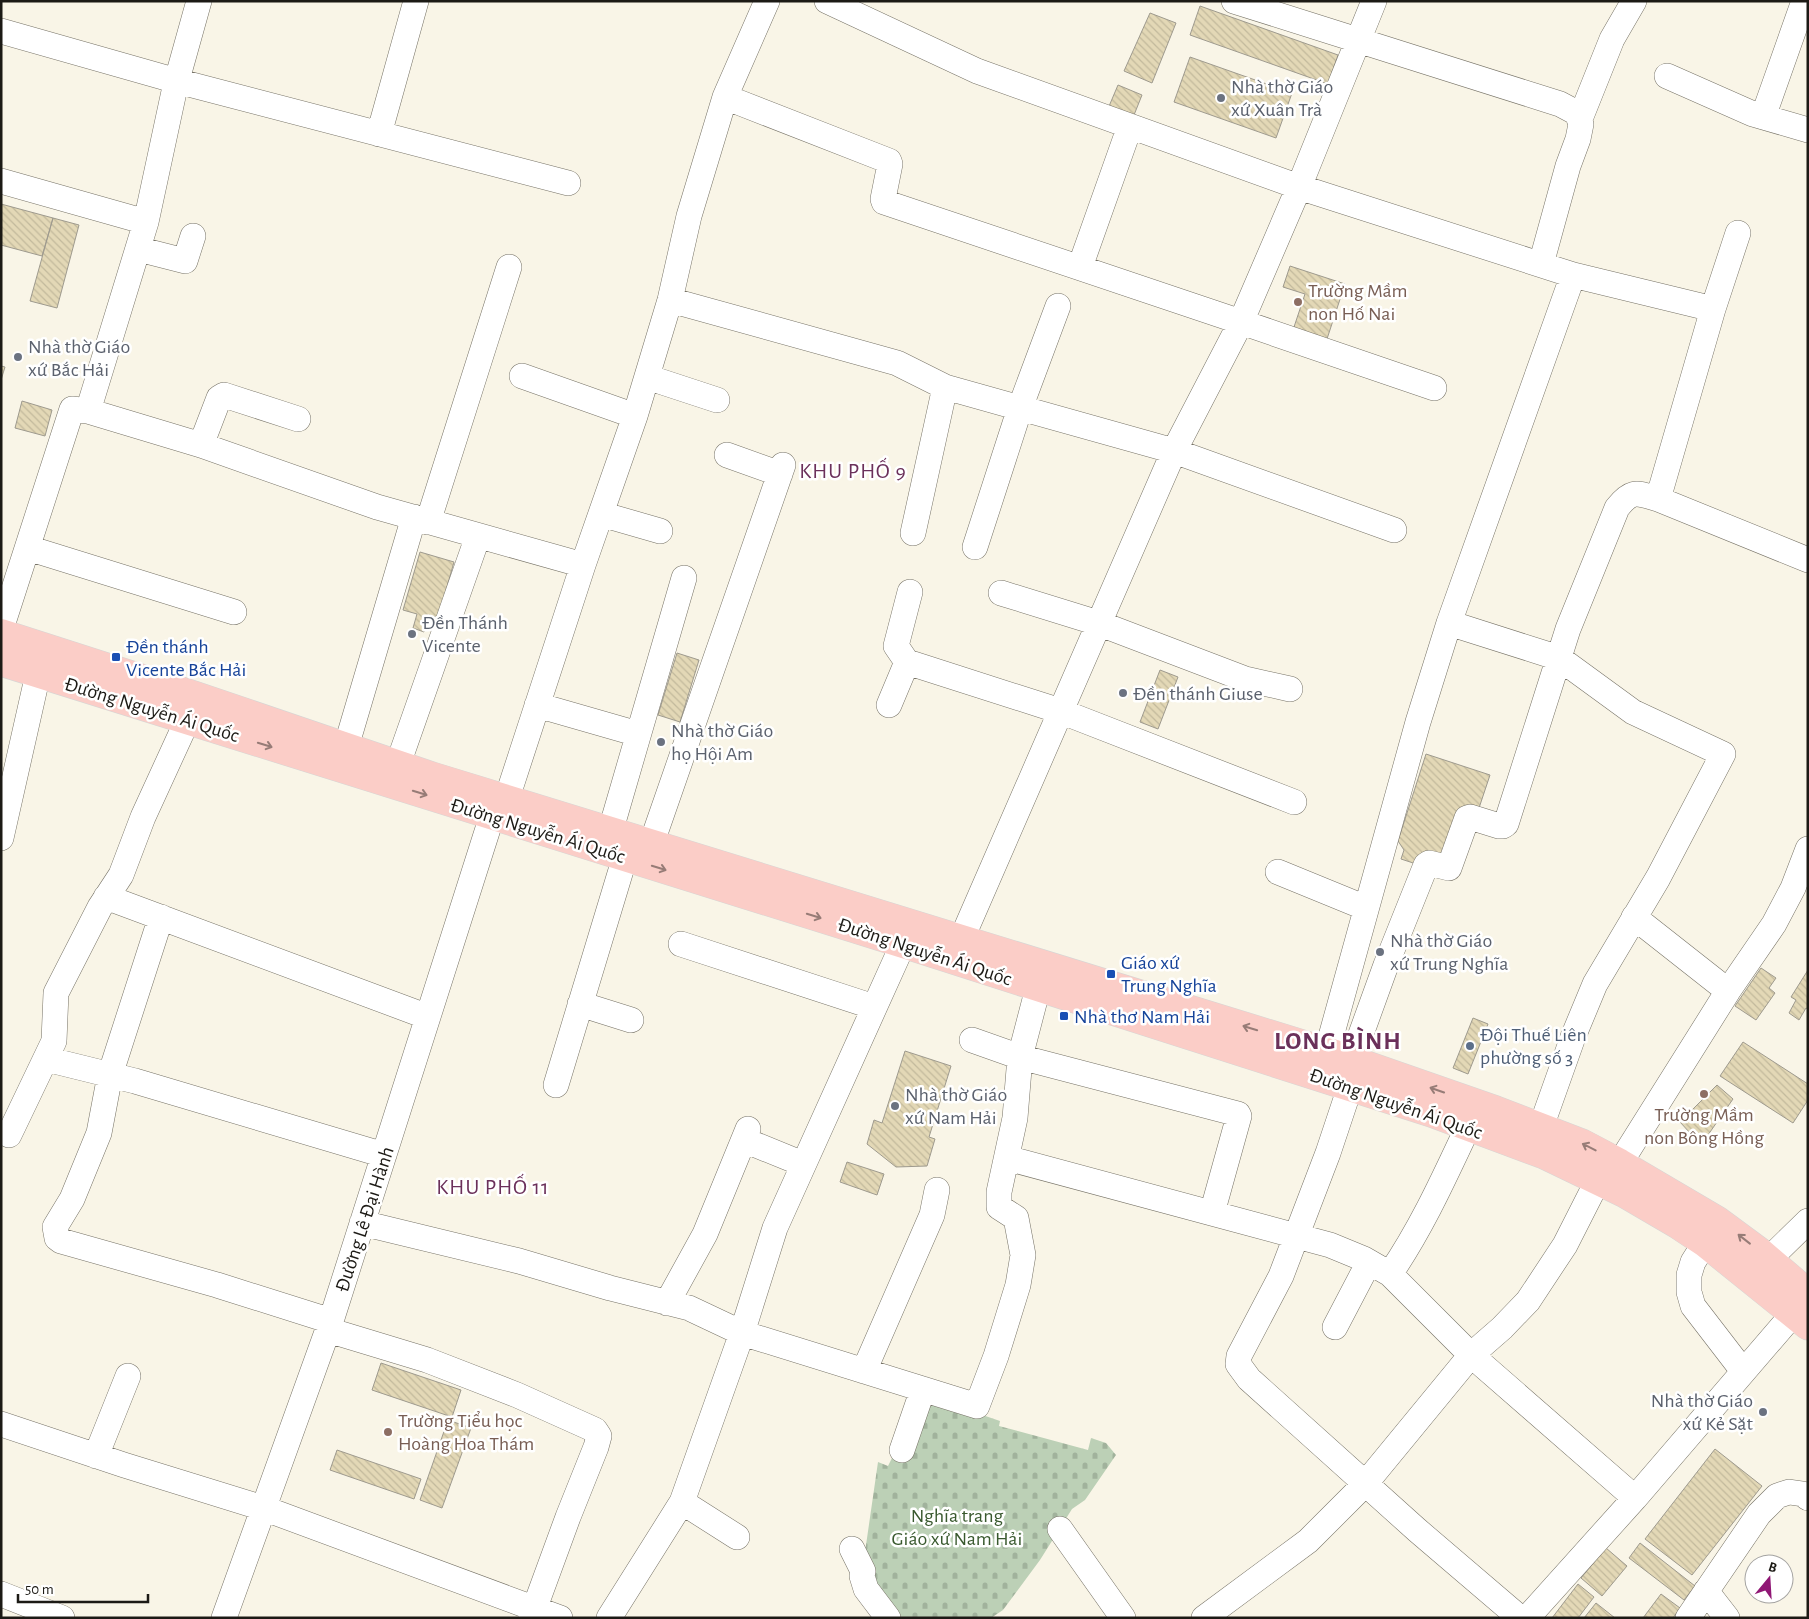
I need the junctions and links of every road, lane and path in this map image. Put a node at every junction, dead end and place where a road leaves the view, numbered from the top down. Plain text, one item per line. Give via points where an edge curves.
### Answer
1 (199, 1) edge
2 (416, 1) edge
3 (767, 1) edge
4 (827, 1) edge
5 (1234, 1) edge
6 (1374, 1) edge
7 (1634, 1) edge
8 (1804, 1) edge
9 (1, 31) edge
10 (1360, 40) junction
11 (1667, 76) dead end
12 (177, 81) junction
13 (725, 97) junction
14 (1763, 117) junction
15 (1580, 119) junction
16 (1130, 126) junction
17 (1808, 130) edge
18 (379, 134) junction
19 (1, 181) edge
20 (568, 183) dead end
21 (1300, 186) junction
22 (146, 222) junction
23 (1738, 233) dead end
24 (193, 236) dead end
25 (138, 249) junction
26 (1541, 264) junction
27 (509, 267) dead end
28 (1080, 268) junction
29 (1573, 275) junction
30 (670, 300) junction
31 (1058, 306) dead end
32 (1713, 309) junction
33 (1242, 322) junction
34 (522, 376) dead end
35 (647, 377) junction
36 (945, 387) junction
37 (1434, 388) dead end
38 (717, 400) dead end
39 (1020, 408) junction
40 (88, 411) junction
41 (635, 416) junction
42 (298, 419) dead end
43 (201, 445) junction
44 (1174, 451) junction
45 (727, 455) dead end
46 (1658, 499) junction
47 (601, 514) junction
48 (421, 520) junction
49 (1394, 530) dead end
50 (660, 532) dead end
51 (913, 533) dead end
52 (478, 536) junction
53 (975, 547) dead end
54 (28, 548) junction
55 (1808, 560) edge
56 (583, 565) junction
57 (684, 578) dead end
58 (910, 592) dead end
59 (1002, 593) dead end
60 (234, 612) dead end
61 (1098, 623) junction
62 (1449, 623) junction
63 (1, 629) edge
64 (1, 633) edge
65 (1559, 658) junction
66 (1, 662) edge
67 (907, 662) junction
68 (38, 674) junction
69 (1290, 689) dead end
70 (537, 705) junction
71 (889, 705) dead end
72 (1060, 711) junction
73 (187, 721) junction
74 (638, 734) junction
75 (346, 746) junction
76 (398, 764) junction
77 (1294, 802) dead end
78 (500, 807) junction
79 (610, 829) junction
80 (1, 838) edge
81 (652, 842) junction
82 (1808, 849) edge
83 (625, 857) junction
84 (1278, 872) dead end
85 (106, 897) junction
86 (1366, 908) junction
87 (161, 917) junction
88 (1634, 917) junction
89 (962, 938) junction
90 (680, 944) dead end
91 (903, 944) junction
92 (1038, 988) junction
93 (1728, 991) junction
94 (580, 1004) junction
95 (874, 1007) junction
96 (428, 1017) junction
97 (631, 1020) dead end
98 (972, 1040) dead end
99 (1327, 1051) junction
100 (1020, 1058) junction
101 (46, 1059) junction
102 (1352, 1060) junction
103 (110, 1075) junction
104 (1319, 1078) junction
105 (556, 1085) dead end
106 (1350, 1087) junction
107 (1468, 1127) junction
108 (1541, 1128) junction
109 (9, 1135) dead end
110 (384, 1155) junction
111 (1007, 1158) junction
112 (1620, 1163) junction
113 (803, 1164) junction
114 (1598, 1180) junction
115 (937, 1190) dead end
116 (1212, 1213) junction
117 (1808, 1221) edge
118 (362, 1223) junction
119 (1296, 1236) junction
120 (1705, 1243) junction
121 (1768, 1260) junction
122 (1369, 1262) junction
123 (1390, 1274) junction
124 (667, 1303) junction
125 (1803, 1311) edge
126 (329, 1325) junction
127 (1335, 1327) dead end
128 (742, 1333) junction
129 (1471, 1355) junction
130 (864, 1371) junction
131 (1743, 1371) junction
132 (128, 1376) dead end
133 (923, 1389) junction
134 (1, 1424) edge
135 (902, 1450) dead end
136 (96, 1456) junction
137 (1365, 1484) junction
138 (1635, 1498) junction
139 (1808, 1498) edge
140 (682, 1502) junction
141 (263, 1508) junction
142 (1060, 1529) dead end
143 (737, 1537) dead end
144 (852, 1549) dead end
145 (1706, 1591) junction
146 (1, 1594) edge
147 (533, 1613) edge
148 (1520, 1617) edge
149 (62, 1618) edge
150 (224, 1618) edge
151 (560, 1618) edge
152 (609, 1618) edge
153 (888, 1618) edge
154 (1123, 1618) edge
155 (1204, 1618) edge
156 (1688, 1618) edge
157 (1727, 1618) edge

1 - 12 street
2 - 18 street
3 - 13 street, Đường Lê Đại Hành
4 - 16 street via 977,71
5 - 10 street
6 - 10 street
7 - 15 street via 1612,38
8 - 14 street
9 - 12 street
10 - 15 street via 1560,104
10 - 21 street
11 - 14 street
12 - 18 street
12 - 22 street
13 - 28 street via 889,161 884,202
13 - 30 street, Đường Lê Đại Hành via 689,216
14 - 17 street
15 - 26 street via 1578,139
16 - 21 street
16 - 28 street
18 - 20 street
19 - 22 street
21 - 26 street
21 - 33 street
22 - 25 street
23 - 32 street
24 - 25 street via 185,261
25 - 40 street
26 - 29 street
27 - 48 street
28 - 33 street
29 - 32 street
29 - 62 street
30 - 35 street, Đường Lê Đại Hành
30 - 36 street via 897,363
31 - 39 street
32 - 46 street
33 - 37 street
33 - 44 street
34 - 41 street
35 - 38 street
35 - 41 street, Đường Lê Đại Hành
36 - 39 street
36 - 51 street
39 - 44 street
39 - 53 street
40 - 43 street
40 - 54 street via 72,409
41 - 47 street, Đường Lê Đại Hành
42 - 43 street via 224,395 219,398
43 - 48 street
44 - 49 street
44 - 61 street
45 - 81 street via 781,470
46 - 55 street
46 - 65 street via 1635,493 1626,496 1617,508
47 - 50 street
47 - 56 street, Đường Lê Đại Hành
48 - 52 street
48 - 75 street
52 - 56 street
52 - 76 street
54 - 60 street
54 - 63 street
56 - 70 street, Đường Lê Đại Hành
57 - 74 street
58 - 67 street via 896,646
59 - 61 street
61 - 69 street via 1245,679
61 - 72 street
62 - 65 street
62 - 86 street
64 - 75 main road, Đường Nguyễn Ái Quốc
65 - 88 street via 1633,712 1725,750
65 - 102 street via 1506,824 1499,826 1467,818 1449,868 1426,865
66 - 68 main road, Đường Nguyễn Ái Quốc
67 - 71 street
67 - 72 street
68 - 73 main road, Đường Nguyễn Ái Quốc
68 - 80 street
70 - 74 street
70 - 78 street, Đường Lê Đại Hành
72 - 77 street
72 - 89 street
73 -> 78 main road, Đường Nguyễn Ái Quốc
73 - 85 street via 143,817 121,875
74 - 79 street
75 - 76 main road, Đường Nguyễn Ái Quốc
76 - 78 main road, Đường Nguyễn Ái Quốc
78 - 79 main road, Đường Nguyễn Ái Quốc
78 - 83 main road, Đường Nguyễn Ái Quốc
78 - 96 street, Đường Lê Đại Hành
79 - 81 main road, Đường Nguyễn Ái Quốc
81 - 89 main road, Đường Nguyễn Ái Quốc
82 - 93 street via 1774,924
83 -> 91 main road, Đường Nguyễn Ái Quốc
83 - 94 street
84 - 86 street
85 - 87 street
85 - 101 street via 56,993 54,1041
86 - 99 street
87 - 96 street
87 - 103 street
88 - 93 street
88 - 108 street via 1595,984
99 -> 89 main road, Đường Nguyễn Ái Quốc
90 - 95 street
91 - 92 main road, Đường Nguyễn Ái Quốc
91 - 95 street
92 - 100 street
92 - 104 main road, Đường Nguyễn Ái Quốc
93 - 112 street
94 - 97 street
94 - 105 street
95 - 113 street
96 - 110 street, Đường Lê Đại Hành
98 - 100 street
99 - 102 main road, Đường Nguyễn Ái Quốc
99 - 104 main road
100 - 111 street via 1016,1118
100 - 116 street via 1238,1114
101 - 103 street
101 - 109 street
108 -> 102 main road, Đường Nguyễn Ái Quốc
103 - 110 street
103 - 126 street via 99,1133 72,1199 55,1227 57,1238 217,1285
104 - 106 main road, Đường Nguyễn Ái Quốc
106 - 107 main road, Đường Nguyễn Ái Quốc
106 - 119 street
107 - 114 main road, Đường Nguyễn Ái Quốc via 1544,1155
107 - 123 street via 1423,1221
112 -> 108 main road, Đường Nguyễn Ái Quốc via 1582,1143
110 - 118 street, Đường Lê Đại Hành
111 - 116 street
111 - 133 street via 999,1207 1016,1218 1023,1255 1018,1285 996,1356 976,1406
121 -> 112 main road, Đường Nguyễn Ái Quốc via 1717,1220
113 - 124 street via 746,1134 705,1234
113 - 128 street via 776,1228
114 - 120 main road, Đường Nguyễn Ái Quốc
114 - 129 street via 1565,1244 1528,1301
115 - 130 street via 932,1215
116 - 119 street
117 - 121 street
118 - 124 street via 519,1261
118 - 126 street, Đường Lê Đại Hành
119 - 122 street via 1330,1245
119 - 137 street via 1281,1276 1239,1356 1238,1364 1249,1379
120 - 125 main road, Đường Nguyễn Ái Quốc
120 - 131 street via 1693,1262 1690,1275 1689,1292 1693,1306
121 - 125 main road, Đường Nguyễn Ái Quốc
122 - 123 street
122 - 127 street
123 - 129 street
124 - 128 street via 689,1308
125 - 131 street
126 - 141 street, Đường Lê Đại Hành
126 - 147 street via 426,1360 595,1430 598,1436 596,1447
128 - 130 street
128 - 140 street
129 - 137 street
129 - 138 street
130 - 133 street
131 - 138 street
132 - 136 street
133 - 135 street
134 - 136 street
136 - 141 street
137 - 148 street
137 - 155 street via 1308,1541
138 - 148 street
139 - 145 street via 1789,1492 1777,1496 1759,1514
140 - 143 street
140 - 152 street
141 - 147 street
141 - 150 street, Đường Lê Đại Hành
142 - 154 street
144 - 153 street via 863,1571 866,1589
145 - 156 street
145 - 157 street
146 - 149 street
147 - 151 street

